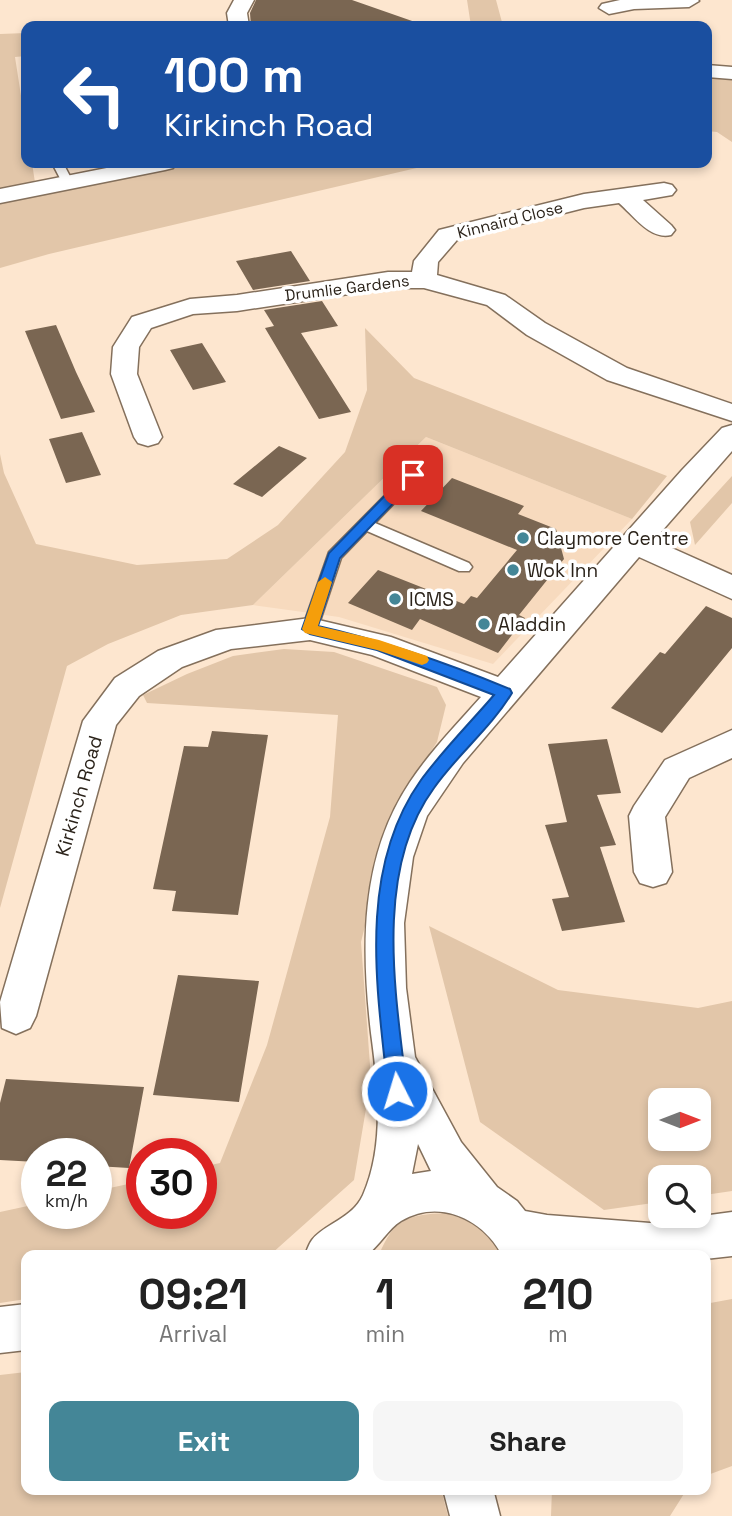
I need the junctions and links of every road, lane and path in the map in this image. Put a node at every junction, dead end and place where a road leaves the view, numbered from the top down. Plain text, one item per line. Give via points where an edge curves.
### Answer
1 (244, 0) edge
2 (690, 4) edge
3 (602, 12) edge
4 (238, 21) edge
5 (712, 71) edge
6 (732, 73) edge
7 (114, 168) edge
8 (63, 173) edge
9 (664, 190) dead end
10 (0, 196) edge
11 (625, 196) junction
12 (663, 230) dead end
13 (424, 280) junction
14 (732, 413) edge
15 (732, 434) edge
16 (148, 437) dead end
17 (429, 459) dead end
18 (365, 524) junction
19 (635, 543) junction
20 (464, 567) dead end
21 (732, 588) edge
22 (310, 629) junction
23 (505, 693) junction
24 (732, 743) edge
25 (653, 872) dead end
26 (16, 1016) dead end
27 (394, 1052) junction
28 (506, 1229) edge
29 (732, 1234) edge
30 (356, 1237) edge
31 (633, 1250) edge
32 (21, 1328) edge
33 (0, 1330) edge
34 (470, 1495) edge
35 (481, 1495) edge
36 (475, 1516) edge
37 (480, 1516) edge

1 - 4 street
2 - 3 street via 634,3
5 - 6 street
7 - 8 street
8 - 10 street
9 - 11 street, Kinnaird Close
11 - 12 street
11 - 13 street, Kinnaird Close via 584,201 448,235 426,261
13 - 14 street, Drumlie Gardens via 496,300 536,329 617,374
13 - 16 street, Drumlie Gardens via 388,280 190,307 141,323 126,347 124,374
15 - 19 street
17 - 18 lane
18 - 20 lane
18 - 22 lane via 334,556
19 - 21 street
19 - 23 street
22 - 23 street, Kirkinch Road via 379,645
22 - 26 street, Kirkinch Road via 227,638 170,659 127,687 100,721
23 - 27 street via 427,785 409,816 394,861 385,918
24 - 25 street via 677,769 648,816
27 - 28 street via 446,1156
27 - 30 street via 395,1156
28 - 30 street via 465,1194 436,1189 407,1194
28 - 31 street
29 - 31 street
32 - 33 street
34 - 36 street
35 - 37 street

